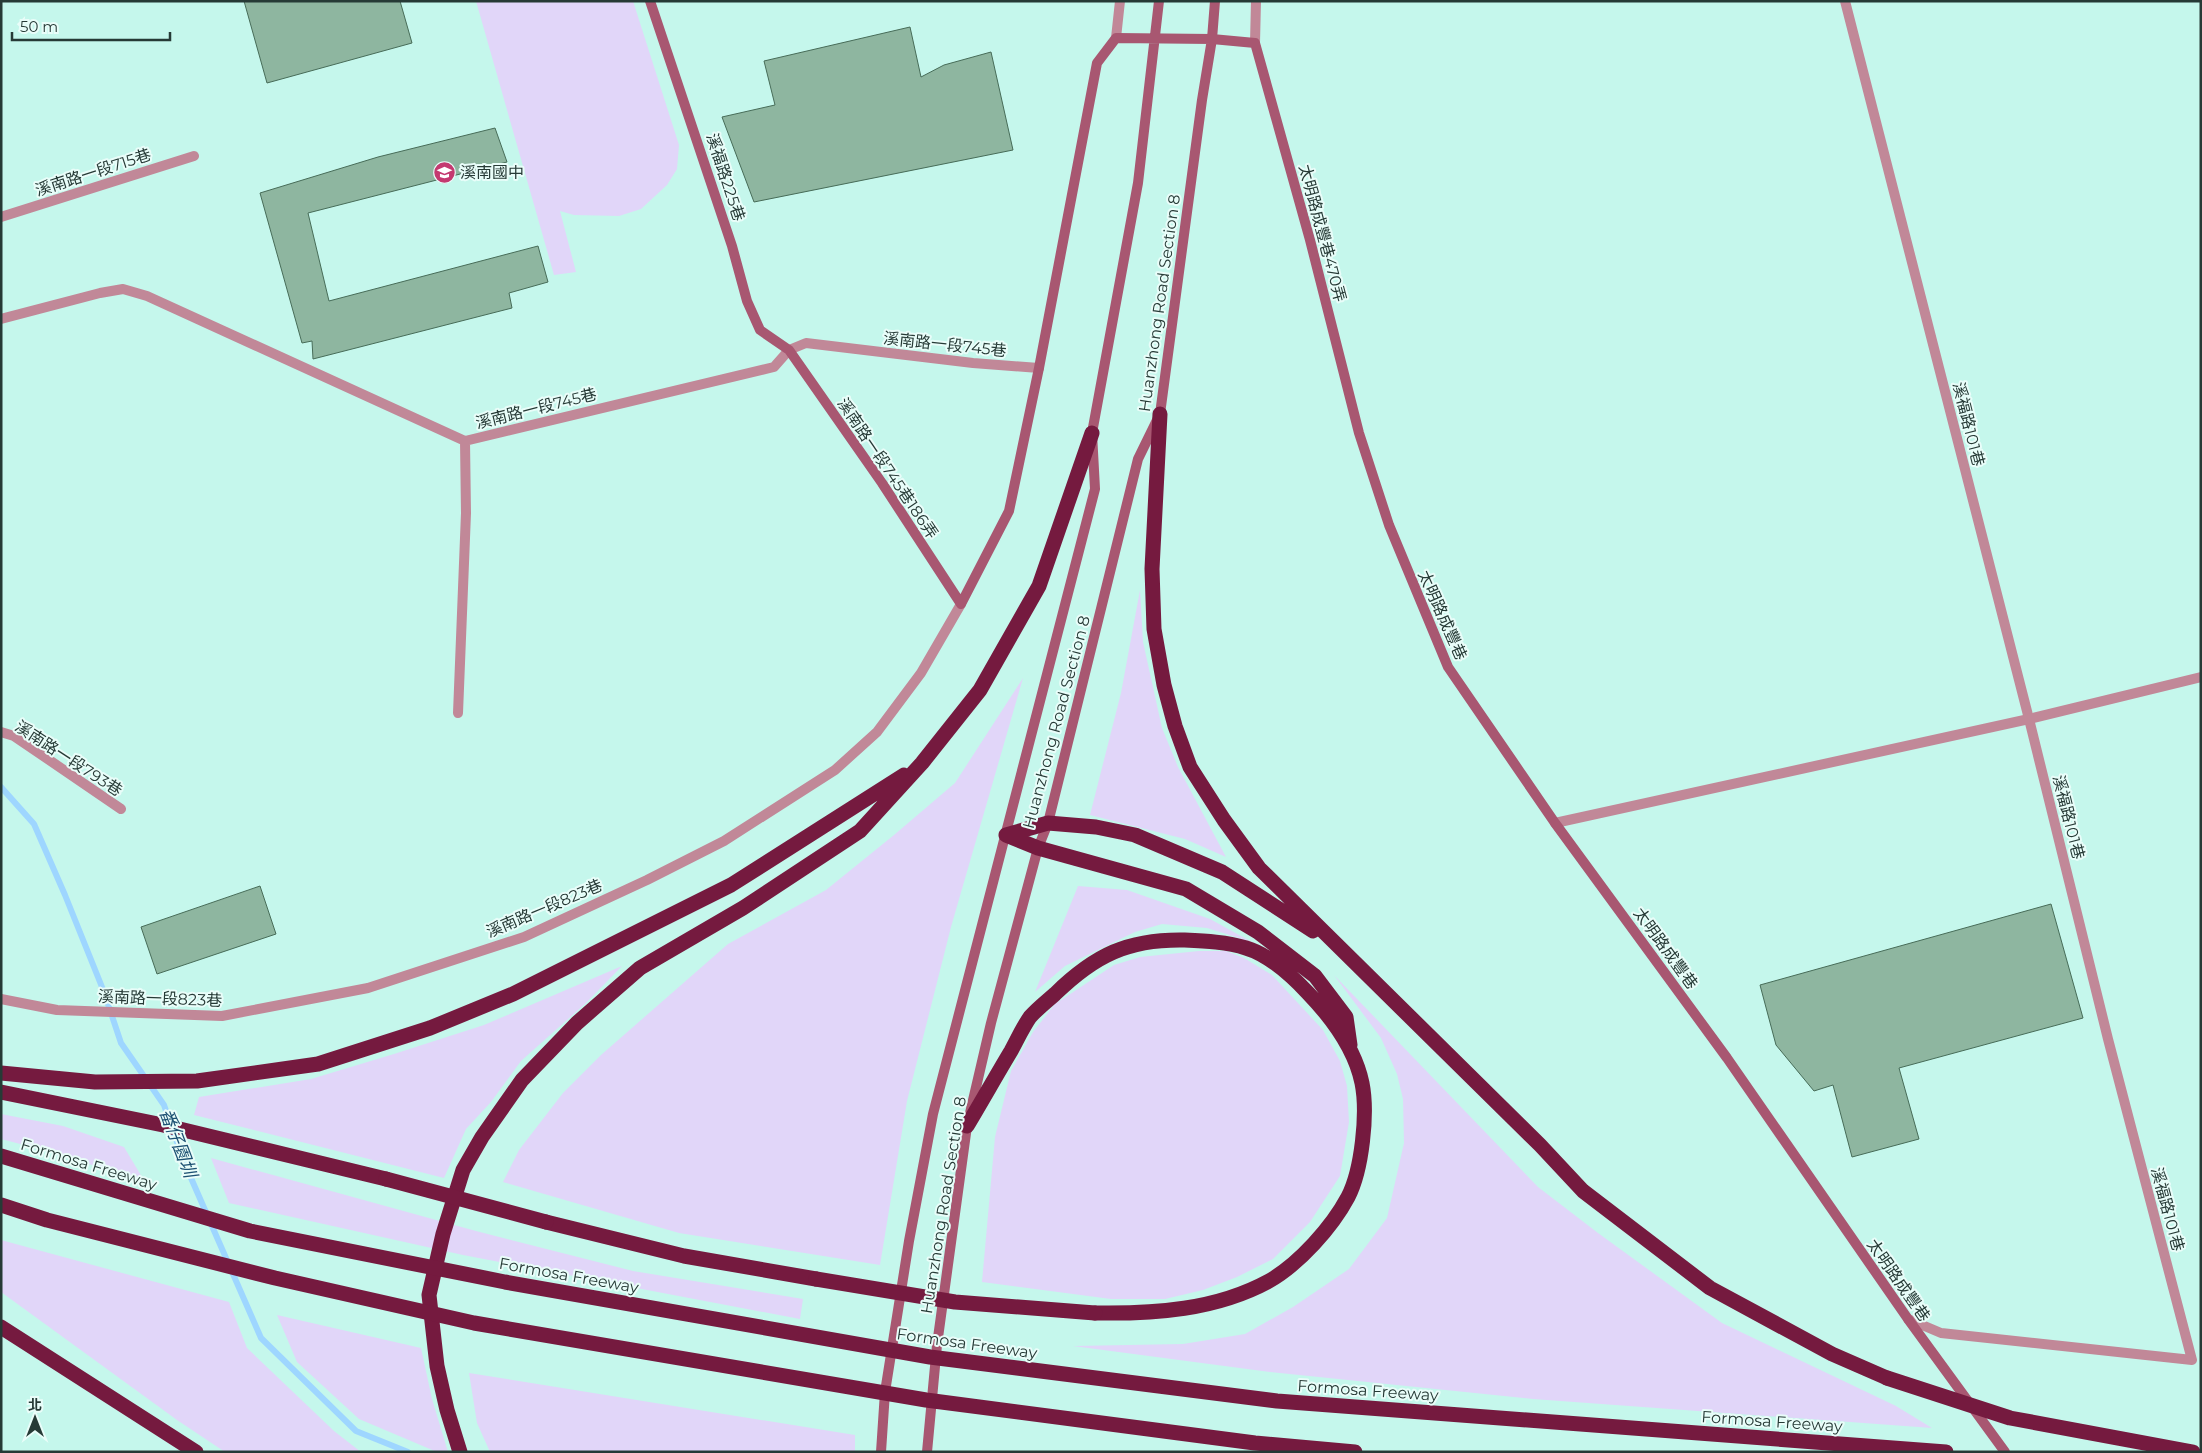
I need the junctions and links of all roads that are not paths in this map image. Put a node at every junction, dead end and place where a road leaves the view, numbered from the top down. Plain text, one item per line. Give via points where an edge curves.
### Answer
1 (650, 1) edge
2 (1120, 1) edge
3 (1159, 1) edge
4 (1214, 1) edge
5 (1256, 1) edge
6 (1845, 1) edge
7 (1116, 38) junction
8 (1156, 38) junction
9 (1212, 39) junction
10 (1255, 42) junction
11 (194, 156) dead end
12 (1, 217) edge
13 (1, 320) edge
14 (789, 350) junction
15 (1039, 368) junction
16 (1160, 414) junction
17 (1359, 432) joint
18 (1092, 433) junction
19 (465, 441) junction
20 (961, 604) junction
21 (2201, 677) edge
22 (458, 713) dead end
23 (2029, 719) junction
24 (1, 732) edge
25 (922, 763) junction
26 (121, 809) dead end
27 (1048, 823) junction
28 (1555, 823) junction
29 (1006, 835) junction
30 (1038, 848) junction
31 (1344, 952) junction
32 (1, 999) edge
33 (1351, 1050) junction
34 (1, 1073) edge
35 (1, 1092) edge
36 (967, 1126) junction
37 (1, 1156) edge
38 (1, 1205) edge
39 (1908, 1320) junction
40 (1, 1327) edge
41 (196, 1452) edge
42 (460, 1452) edge
43 (881, 1452) edge
44 (927, 1452) edge
45 (1354, 1452) edge
46 (1946, 1452) edge
47 (2005, 1452) edge
48 (2193, 1452) edge

1 - 14 street, 溪福路225巷 via 747,300 760,330
2 - 7 street
3 - 8 street, Huanzhong Road Section 8
4 - 9 street, Huanzhong Road Section 8
5 - 10 street
6 - 23 street, 溪福路101巷
7 - 8 street
7 - 15 street via 1098,63
8 - 9 street
8 - 18 street, Huanzhong Road Section 8 via 1138,183
9 - 10 street
9 - 16 street, Huanzhong Road Section 8
10 - 17 street, 太明路成豐巷470弄
11 - 12 street, 溪南路一段715巷
13 - 19 street, 溪南路一段745巷 via 123,289 146,296
14 - 15 street, 溪南路一段745巷 via 806,343
14 - 19 street, 溪南路一段745巷 via 774,367
14 - 20 street, 溪南路一段745巷186弄
15 - 20 street via 1009,510
16 - 27 street, Huanzhong Road Section 8 via 1138,459
16 - 31 highway via 1152,569 1154,629 1175,726 1190,767 1259,868
17 - 28 street, 太明路成豐巷 via 1389,525 1448,666
18 - 25 highway via 1039,586 980,690
18 - 29 street, Huanzhong Road Section 8 via 1095,489
19 - 22 street via 466,513
20 - 32 street, 溪南路一段823巷 via 921,673 878,732 835,770 724,841 524,937 368,988 222,1016 57,1010
21 - 23 street
23 - 28 street
23 - 39 street, 溪福路101巷 via 2110,1048 2192,1360 1941,1333
24 - 26 street, 溪南路一段793巷 via 14,736
25 - 34 highway via 731,885 513,994 430,1028 318,1064 197,1081 95,1082
25 - 42 highway via 860,831 743,908 640,968 577,1024 522,1080 482,1137 463,1170 443,1234 429,1295 437,1366
27 - 29 highway
27 - 30 street, Huanzhong Road Section 8
27 - 31 highway via 1096,827 1134,835 1222,872
28 - 39 street, 太明路成豐巷 via 1773,1122
29 - 30 highway
29 - 43 street, Huanzhong Road Section 8 via 933,1114 887,1382
30 - 33 highway via 1186,889 1258,932 1314,976 1346,1017
30 - 36 street, Huanzhong Road Section 8
31 - 48 highway, bridge via 1584,1191 1710,1288 1832,1354 1887,1378 2010,1418
33 - 35 highway, bridge via 1362,1083 1365,1122 1360,1158 1349,1196 1316,1240 1287,1269 1236,1296 1169,1311 1095,1312 956,1302 684,1256 181,1129
33 - 36 highway via 1324,1010 1286,970 1248,948 1208,941 1161,940 1134,944 1092,962 1030,1018
36 - 44 street, Huanzhong Road Section 8 via 937,1345
37 - 46 highway, Formosa Freeway, bridge via 250,1231 505,1282 930,1357 1278,1401
38 - 45 highway, bridge via 47,1220 275,1278 474,1323 926,1400 1255,1444
39 - 47 street, 太明路成豐巷
40 - 41 highway

